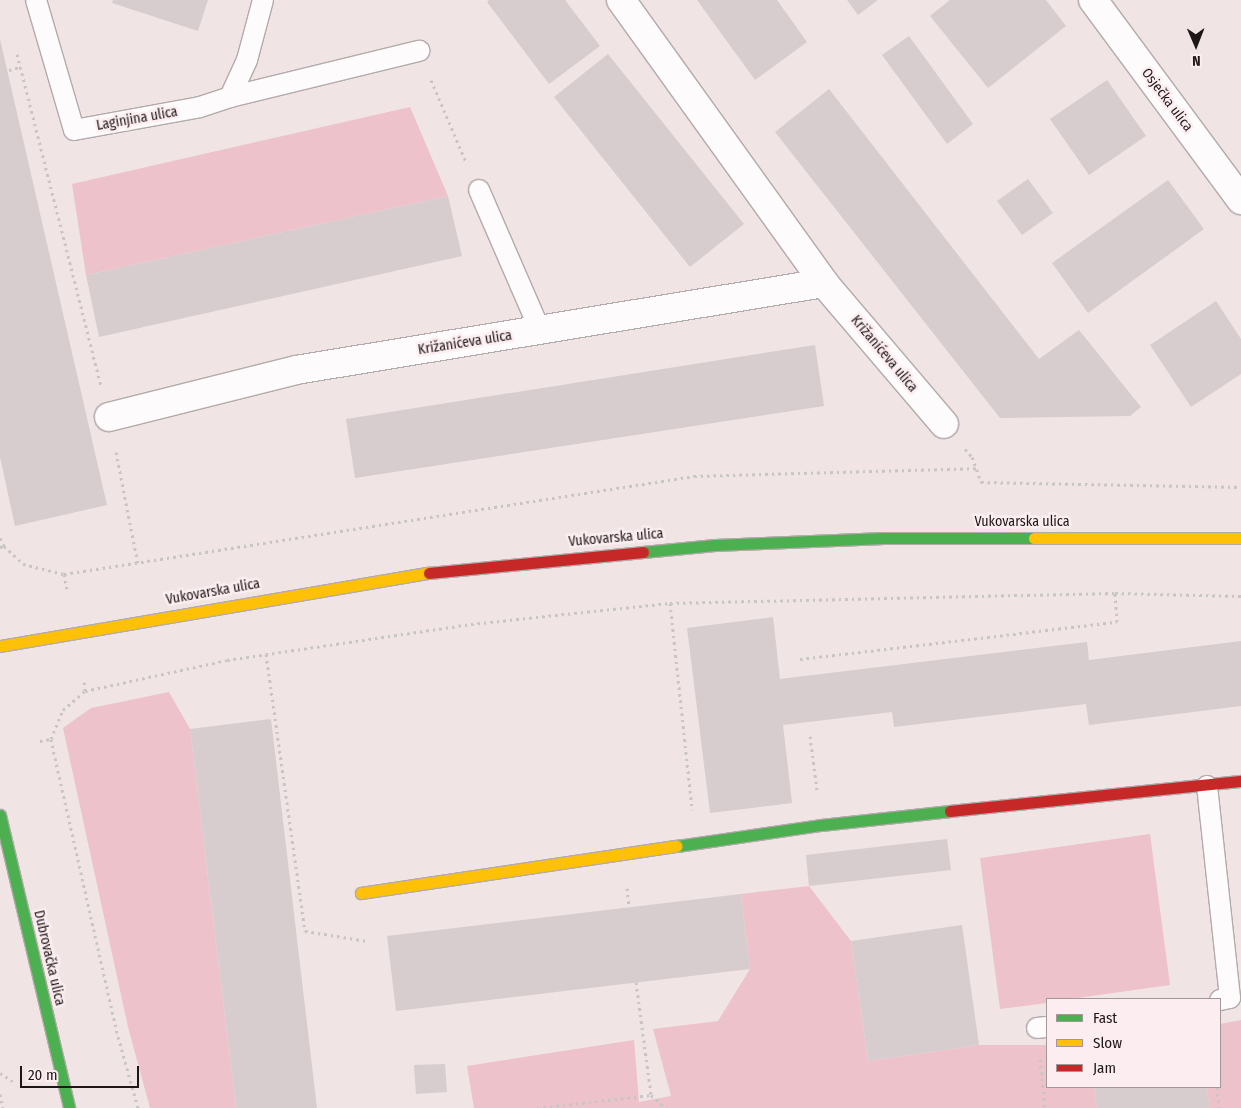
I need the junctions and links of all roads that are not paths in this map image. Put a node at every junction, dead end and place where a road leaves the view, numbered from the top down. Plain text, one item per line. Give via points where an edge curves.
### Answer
1 (36, 0) edge
2 (263, 0) edge
3 (621, 0) edge
4 (1093, 0) edge
5 (419, 51) dead end
6 (230, 97) junction
7 (479, 190) road end
8 (1241, 200) edge
9 (824, 283) junction
10 (540, 330) junction
11 (109, 417) road end
12 (944, 424) dead end
13 (1241, 538) edge
14 (0, 646) edge
15 (1241, 781) edge
16 (1207, 786) junction
17 (0, 815) edge
18 (361, 892) dead end
19 (1221, 1000) edge
20 (70, 1108) edge

1 - 6 lane, Laginjina ulica via 74,130 200,107
2 - 6 lane via 247,60
3 - 9 street, Križanićeva ulica
4 - 8 street, Osječka ulica
5 - 6 lane
7 - 10 lane
9 - 10 street, Križanićeva ulica
9 - 12 street, Križanićeva ulica
10 - 11 street, Križanićeva ulica via 296,370
13 - 14 street, Vukovarska ulica via 884,538 715,545 401,576
15 - 16 street
16 - 18 street via 821,825
16 - 19 lane via 1230,998
17 - 20 street, Dubrovačka ulica

